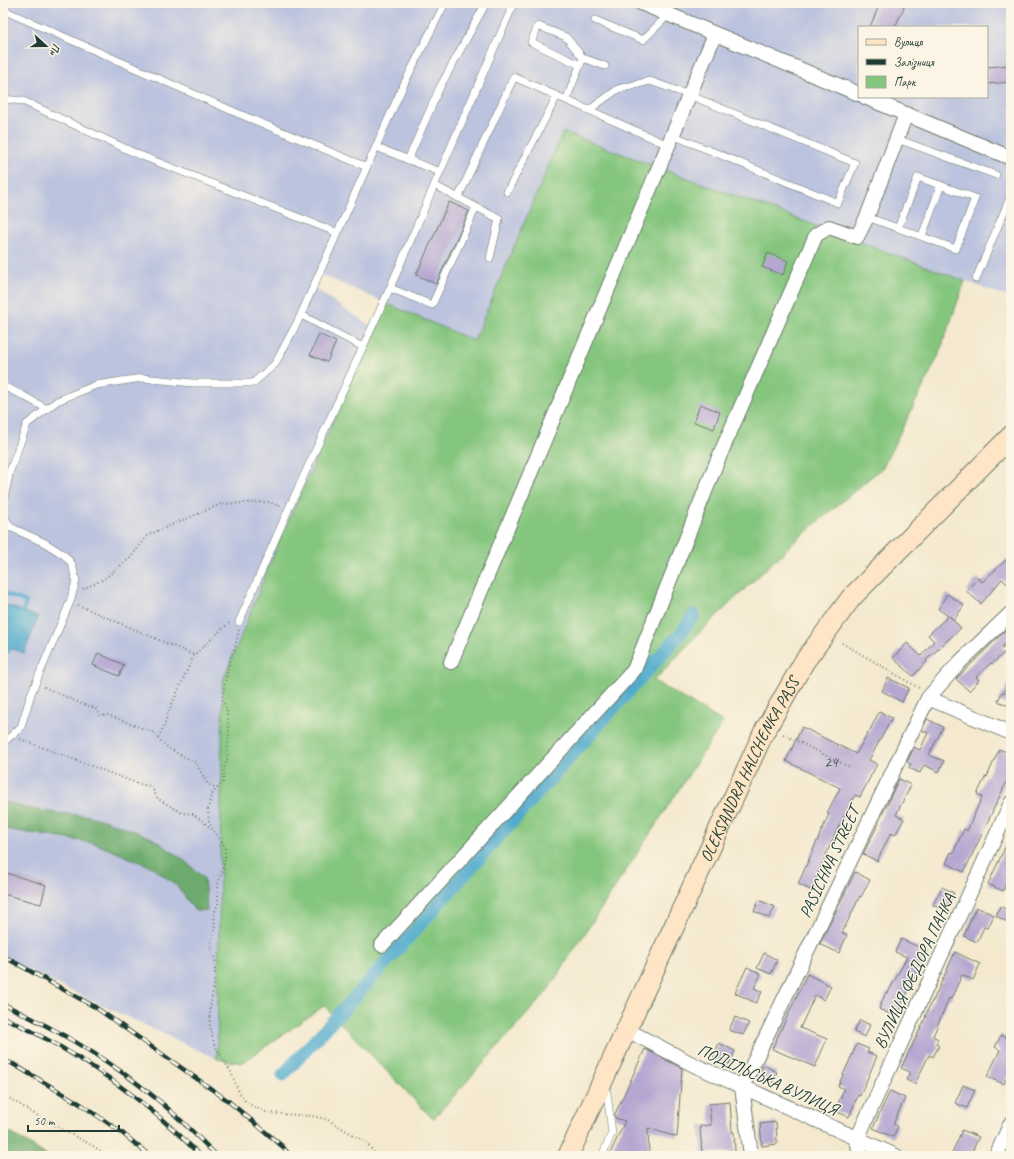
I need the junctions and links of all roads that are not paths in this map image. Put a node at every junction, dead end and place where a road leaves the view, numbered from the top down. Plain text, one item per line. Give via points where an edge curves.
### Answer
1 (444, 3) edge
2 (486, 3) edge
3 (514, 3) edge
4 (641, 3) edge
5 (3, 10) edge
6 (669, 14) junction
7 (595, 20) dead end
8 (715, 34) junction
9 (582, 61) junction
10 (605, 66) dead end
11 (858, 94) edge
12 (689, 95) junction
13 (556, 96) junction
14 (867, 98) edge
15 (3, 99) edge
16 (566, 100) junction
17 (589, 110) junction
18 (906, 114) junction
19 (897, 139) junction
20 (670, 140) junction
21 (376, 147) junction
22 (1011, 158) edge
23 (408, 160) junction
24 (367, 167) junction
25 (440, 172) junction
26 (996, 175) dead end
27 (434, 185) junction
28 (941, 186) junction
29 (507, 192) dead end
30 (1011, 195) edge
31 (458, 198) junction
32 (476, 207) junction
33 (867, 217) junction
34 (898, 228) junction
35 (338, 233) junction
36 (922, 236) junction
37 (490, 258) dead end
38 (976, 279) dead end
39 (390, 288) junction
40 (301, 315) junction
41 (363, 346) junction
42 (3, 386) edge
43 (47, 409) junction
44 (1011, 436) edge
45 (3, 502) edge
46 (3, 514) edge
47 (1011, 612) edge
48 (239, 622) road end
49 (451, 662) dead end
50 (928, 698) junction
51 (1011, 733) edge
52 (3, 743) edge
53 (1011, 803) edge
54 (382, 945) dead end
55 (627, 1030) junction
56 (606, 1076) junction
57 (742, 1087) junction
58 (1011, 1123) edge
59 (857, 1139) junction
60 (568, 1156) edge
61 (602, 1156) edge
62 (752, 1156) edge
63 (860, 1156) edge
64 (896, 1156) edge
65 (996, 1156) edge

1 - 21 lane
2 - 23 lane via 440,86
3 - 25 lane
4 - 6 street
5 - 24 lane
6 - 7 lane via 643,40
6 - 8 street
8 - 11 street
8 - 12 street
9 - 9 lane via 531,42 538,26 566,37
9 - 10 lane
9 - 16 lane
12 - 17 lane via 650,81 618,89
12 - 20 street
12 - 20 lane via 855,163 838,203
13 - 16 lane
13 - 29 lane
13 - 31 lane via 514,77
14 - 18 street
15 - 35 lane via 23,101 137,154
16 - 17 lane
17 - 20 lane
18 - 19 street
18 - 22 street
19 - 26 lane
19 - 33 street
20 - 49 street
21 - 23 lane
21 - 24 lane
23 - 25 lane
24 - 35 lane
25 - 27 lane
27 - 31 lane
27 - 39 lane
28 - 34 lane via 918,177
28 - 36 lane
28 - 36 lane via 975,198 956,249
30 - 38 lane
31 - 32 lane
32 - 37 lane via 499,219
32 - 39 lane via 432,305
33 - 34 lane
33 - 54 street via 857,237 829,227 816,235 716,464 634,670
34 - 36 lane
35 - 40 lane
39 - 41 lane
40 - 41 lane
40 - 43 lane via 275,364 253,383 193,383 142,378 96,386 57,401
41 - 48 lane
42 - 43 lane
43 - 45 lane via 27,424 10,471
44 - 55 main road, OLEKSANDRA HALCHENKA PASS via 852,598 804,662 763,734
46 - 52 lane via 10,526 64,554 72,564 76,581 21,727
47 - 50 street, PASICHNA STREET
50 - 51 street
50 - 57 street, PASICHNA STREET
53 - 59 street, ВУЛИЦЯ ФЕДОРА ПАНКА
55 - 56 main road, OLEKSANDRA HALCHENKA PASS
55 - 57 street, ПОДІЛЬСЬКА ВУЛИЦЯ
56 - 60 main road, OLEKSANDRA HALCHENKA PASS
56 - 61 lane via 612,1133
57 - 59 street, ПОДІЛЬСЬКА ВУЛИЦЯ
57 - 62 street
58 - 65 street
59 - 63 street
59 - 64 street, ПОДІЛЬСЬКА ВУЛИЦЯ

